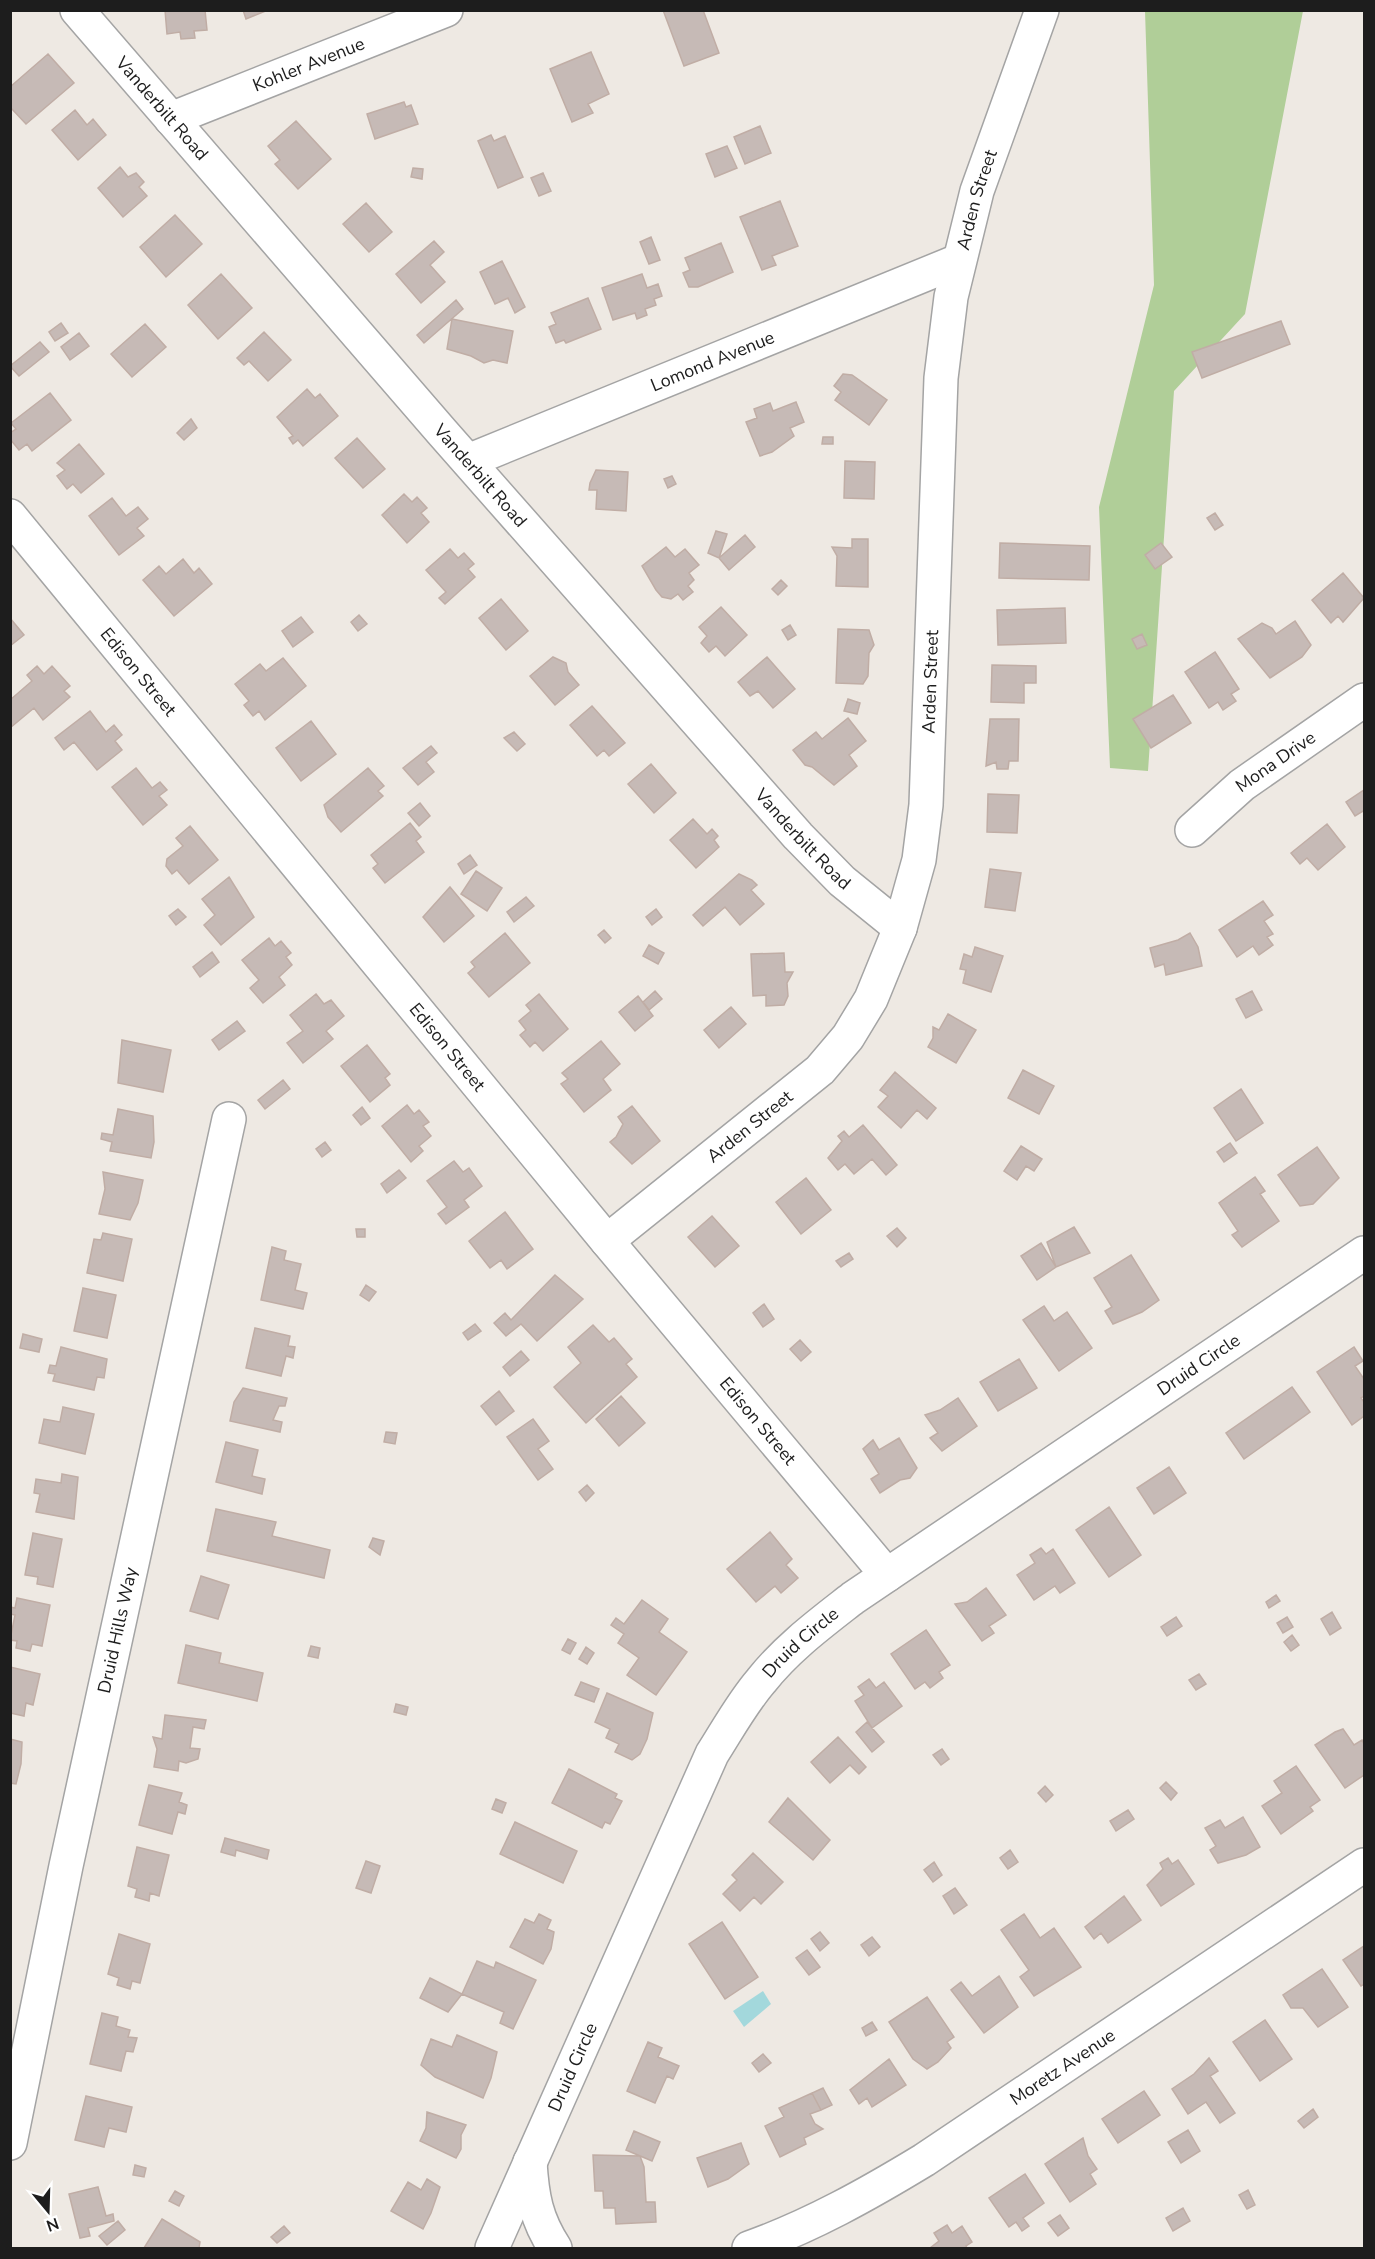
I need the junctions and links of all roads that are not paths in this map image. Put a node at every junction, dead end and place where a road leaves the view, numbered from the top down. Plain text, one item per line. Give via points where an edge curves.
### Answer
1 (77, 10) edge
2 (446, 10) edge
3 (1042, 10) edge
4 (171, 119) junction
5 (958, 261) junction
6 (468, 461) junction
7 (10, 516) edge
8 (1365, 700) edge
9 (1192, 830) dead end
10 (900, 928) junction
11 (229, 1119) dead end
12 (607, 1241) junction
13 (1365, 1253) edge
14 (886, 1575) junction
15 (1365, 1865) edge
16 (10, 2143) edge
17 (530, 2160) junction
18 (492, 2248) edge
19 (555, 2248) edge
20 (749, 2248) edge

1 - 4 street, Vanderbilt Road
2 - 4 street, Kohler Avenue
3 - 5 street, Arden Street via 976,191
4 - 6 street, Vanderbilt Road
5 - 6 street, Lomond Avenue
5 - 10 street, Arden Street via 941,378 926,805 919,860
6 - 10 street, Vanderbilt Road via 798,836 842,881
7 - 12 street, Edison Street
8 - 9 street, Mona Drive via 1242,785
10 - 12 street, Arden Street via 871,999 848,1037 820,1070
11 - 16 street, Druid Hills Way via 66,1866
12 - 14 street, Edison Street
13 - 14 street, Druid Circle
14 - 17 street, Druid Circle via 806,1634 766,1674 712,1754
15 - 20 street, Moretz Avenue via 924,2160 811,2224
17 - 18 street, Druid Circle
17 - 19 street via 539,2220

